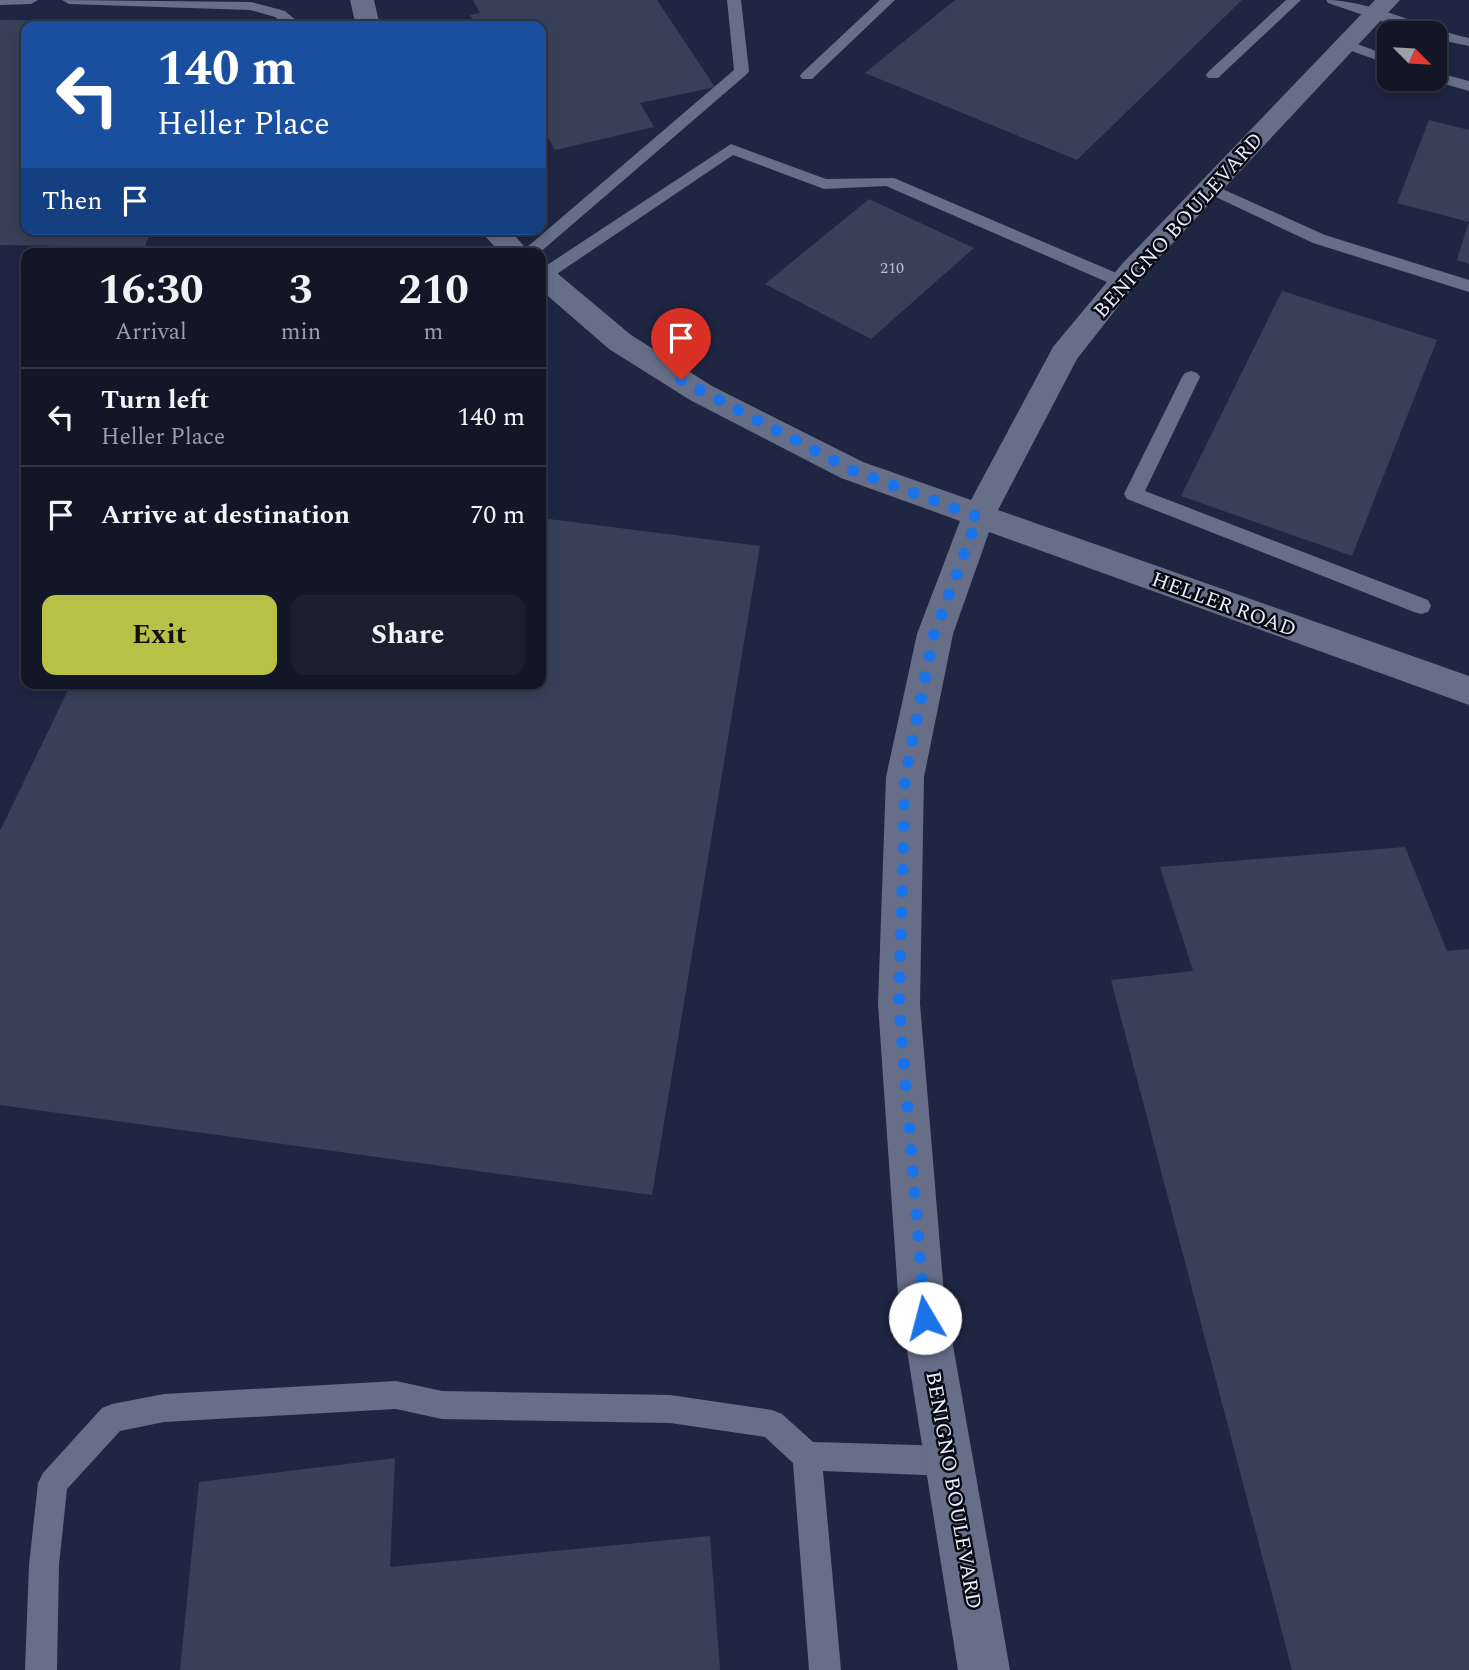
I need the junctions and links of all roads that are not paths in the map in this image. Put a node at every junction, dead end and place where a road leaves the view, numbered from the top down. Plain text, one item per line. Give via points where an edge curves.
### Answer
1 (31, 0) edge
2 (69, 0) edge
3 (362, 0) edge
4 (734, 0) edge
5 (888, 0) edge
6 (1294, 0) edge
7 (1334, 0) edge
8 (0, 1) edge
9 (1382, 4) edge
10 (289, 21) edge
11 (367, 21) edge
12 (1410, 21) edge
13 (1447, 37) edge
14 (1469, 42) edge
15 (1346, 44) junction
16 (1377, 56) edge
17 (1213, 75) dead end
18 (807, 76) dead end
19 (1447, 80) edge
20 (1469, 86) edge
21 (1209, 188) junction
22 (499, 235) edge
23 (510, 248) edge
24 (546, 259) edge
25 (546, 263) edge
26 (546, 278) edge
27 (1122, 282) junction
28 (1469, 286) edge
29 (1191, 377) dead end
30 (978, 517) junction
31 (1421, 606) dead end
32 (1469, 691) edge
33 (807, 1456) junction
34 (949, 1461) junction
35 (41, 1670) edge
36 (825, 1670) edge
37 (984, 1670) edge

1 - 8 lane
2 - 10 lane via 251,6
3 - 11 street
4 - 24 lane via 742,71
5 - 18 lane
6 - 17 lane
7 - 9 lane
9 - 12 lane
9 - 15 street, BENIGNO BOULEVARD
13 - 14 lane
15 - 16 lane
15 - 21 street, BENIGNO BOULEVARD
19 - 20 lane
21 - 27 street, BENIGNO BOULEVARD
21 - 28 lane via 1318,239
22 - 23 street
25 - 27 lane via 731,149 824,184 888,181
26 - 30 street, HELLER ROAD via 620,342 701,393 852,470
27 - 30 street, BENIGNO BOULEVARD via 1064,355
29 - 31 lane via 1134,494
30 - 32 street, HELLER ROAD
30 - 34 street, BENIGNO BOULEVARD via 934,634 905,777 899,1004 921,1294
33 - 34 lane
33 - 35 lane via 772,1424 670,1409 442,1405 396,1395 164,1408 112,1418 53,1483 44,1565
33 - 36 lane
34 - 37 street, BENIGNO BOULEVARD

